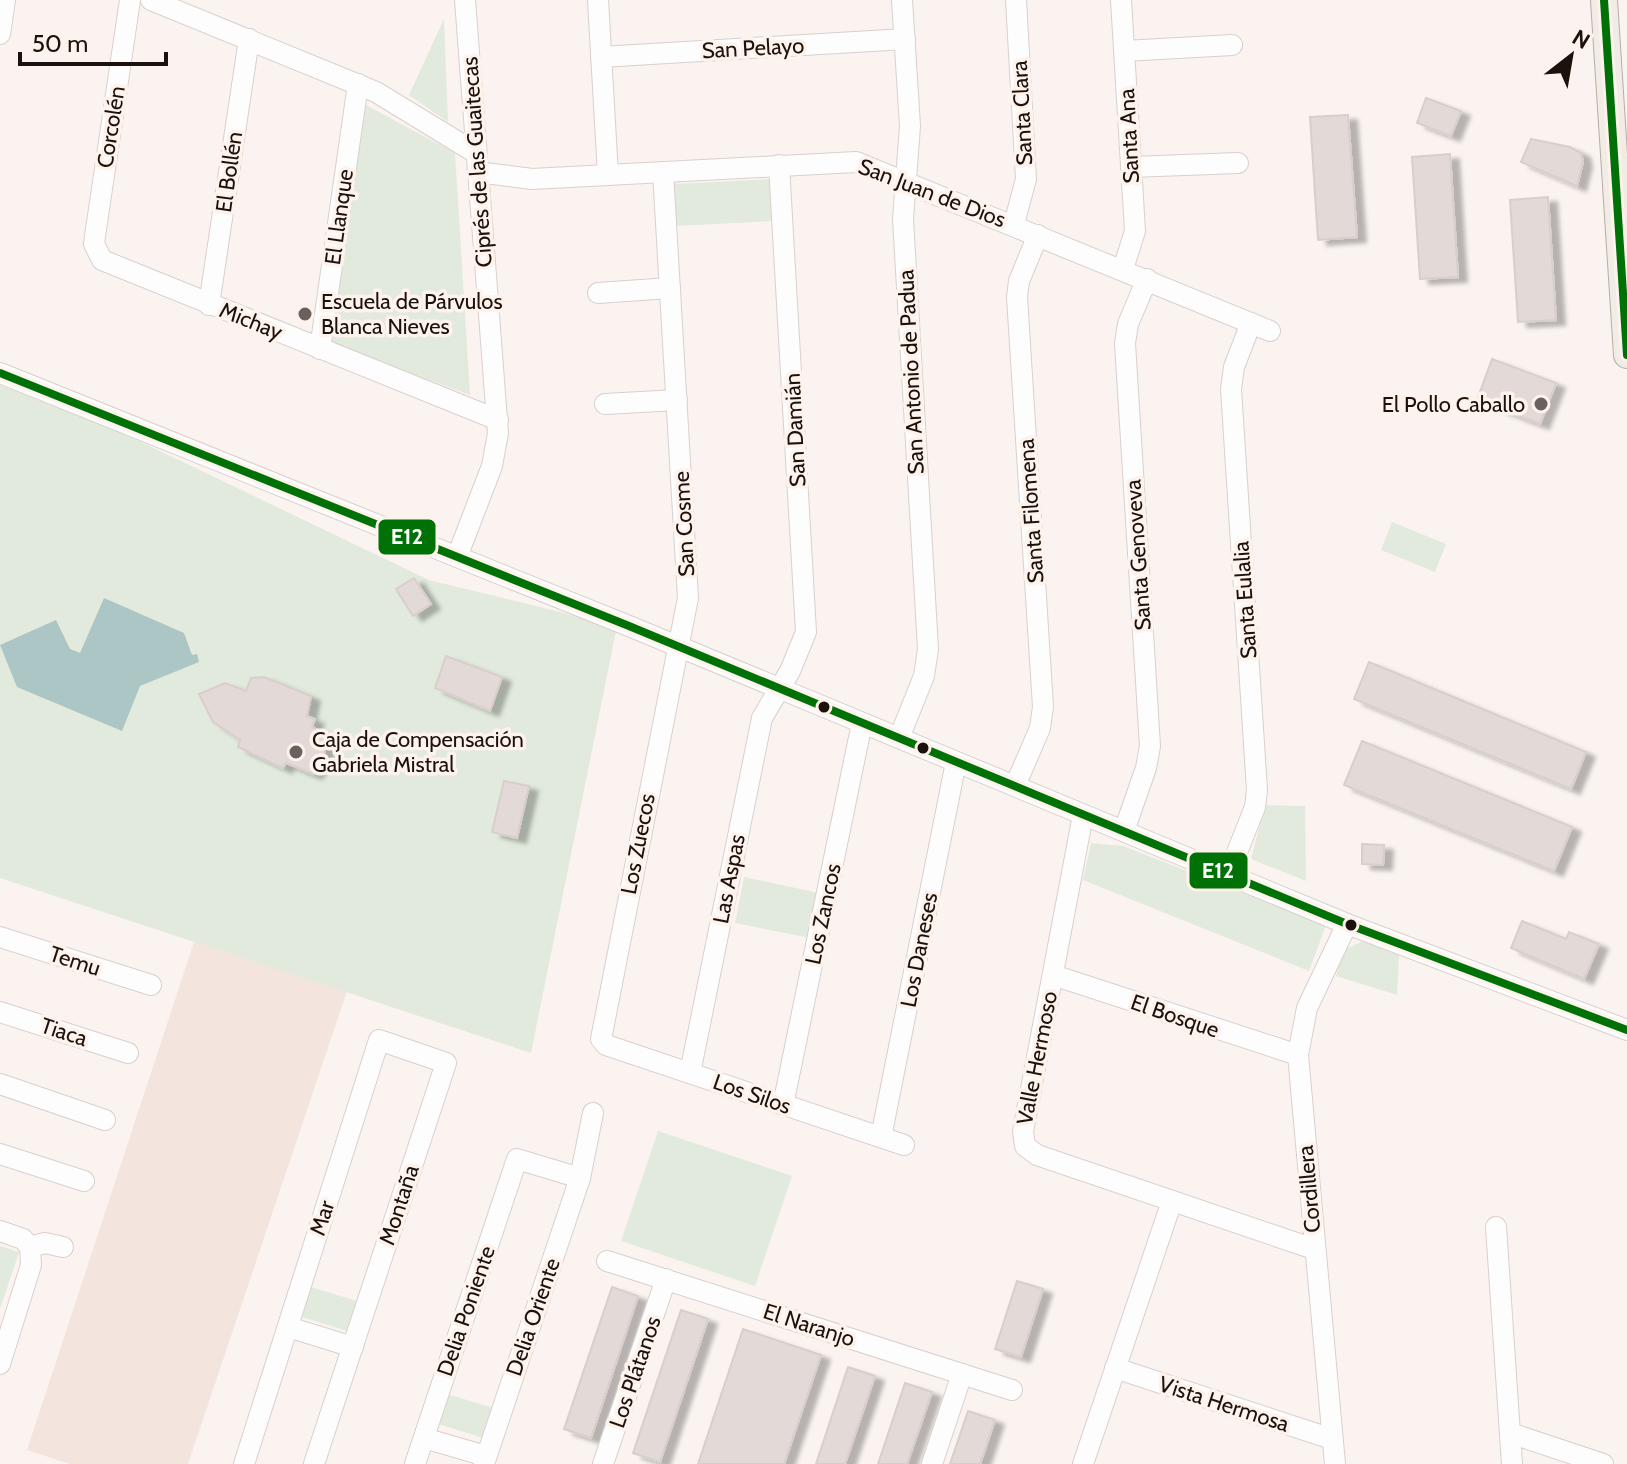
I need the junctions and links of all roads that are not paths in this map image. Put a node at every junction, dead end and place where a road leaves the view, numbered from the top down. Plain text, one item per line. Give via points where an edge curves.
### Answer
1 (130, 0) edge
2 (151, 0) edge
3 (465, 0) edge
4 (598, 0) edge
5 (902, 0) edge
6 (1016, 0) edge
7 (1121, 0) edge
8 (1604, 0) edge
9 (3, 3) edge
10 (0, 34) edge
11 (249, 39) junction
12 (905, 39) junction
13 (1232, 45) dead end
14 (1124, 51) junction
15 (601, 57) junction
16 (358, 84) junction
17 (477, 162) junction
18 (1238, 163) dead end
19 (779, 165) junction
20 (1131, 167) junction
21 (663, 172) junction
22 (608, 175) junction
23 (906, 180) junction
24 (1014, 224) junction
25 (1038, 235) junction
26 (97, 253) joint
27 (1123, 269) junction
28 (1147, 279) junction
29 (670, 288) junction
30 (598, 293) dead end
31 (209, 305) junction
32 (1261, 327) joint
33 (320, 349) junction
34 (1627, 355) edge
35 (0, 373) edge
36 (677, 400) junction
37 (605, 404) dead end
38 (498, 420) junction
39 (457, 557) junction
40 (676, 646) junction
41 (779, 688) junction
42 (862, 723) junction
43 (899, 738) junction
44 (956, 762) junction
45 (1015, 786) junction
46 (1083, 815) junction
47 (1124, 831) junction
48 (1228, 875) junction
49 (1347, 924) junction
50 (2, 943) edge
51 (1053, 975) junction
52 (151, 985) dead end
53 (0, 1012) edge
54 (1627, 1030) edge
55 (602, 1041) joint
56 (128, 1053) dead end
57 (1298, 1055) junction
58 (446, 1063) joint
59 (690, 1073) junction
60 (0, 1084) edge
61 (783, 1105) junction
62 (593, 1113) dead end
63 (105, 1120) dead end
64 (881, 1137) junction
65 (904, 1145) dead end
66 (0, 1154) edge
67 (580, 1178) junction
68 (84, 1181) dead end
69 (1172, 1201) junction
70 (1496, 1227) dead end
71 (0, 1231) edge
72 (30, 1247) junction
73 (63, 1247) dead end
74 (1314, 1249) junction
75 (607, 1261) dead end
76 (666, 1279) junction
77 (288, 1327) junction
78 (353, 1347) junction
79 (0, 1364) edge
80 (1115, 1368) junction
81 (962, 1374) junction
82 (1012, 1390) dead end
83 (1510, 1433) junction
84 (424, 1438) junction
85 (1332, 1439) junction
86 (485, 1460) edge
87 (244, 1464) edge
88 (314, 1464) edge
89 (415, 1464) edge
90 (603, 1464) edge
91 (932, 1464) edge
92 (1083, 1464) edge
93 (1335, 1464) edge
94 (1512, 1464) edge
95 (1603, 1464) edge

1 - 26 street, Corcolén via 95,236
2 - 11 street, San Juan de Dios
3 - 17 street, Ciprés de las Guaitecas
4 - 15 street
5 - 12 street, San Antonio de Padua
6 - 24 street, Santa Clara via 1026,179
7 - 14 street, Santa Ana
8 - 34 main road
9 - 10 street
11 - 16 street, San Juan de Dios
11 - 31 street, El Bollén
12 - 15 street, San Pelayo
12 - 23 street, San Antonio de Padua via 910,126
13 - 14 street
14 - 20 street, Santa Ana
15 - 22 street
16 - 17 street, San Juan de Dios via 411,110
16 - 33 street, El Llanque
17 - 22 street, San Juan de Dios via 532,179
17 - 38 street, Ciprés de las Guaitecas
18 - 20 street
19 - 21 street, San Juan de Dios
19 - 23 street, San Juan de Dios via 848,161
19 - 41 street, San Damián via 807,623 801,648
20 - 27 street, Santa Ana via 1135,231
21 - 22 street, San Juan de Dios
21 - 29 street, San Cosme
23 - 24 street, San Juan de Dios
23 - 43 street, San Antonio de Padua via 903,233 928,649 924,676
24 - 25 street, San Juan de Dios
25 - 27 street, San Juan de Dios
25 - 45 street, Santa Filomena via 1017,297 1043,707 1040,728
26 - 31 street, Michay via 109,265
27 - 28 street, San Juan de Dios
28 - 32 street, San Juan de Dios
28 - 47 street, Santa Genoveva via 1125,343 1150,754
29 - 30 street
29 - 36 street, San Cosme
31 - 33 street, Michay
32 - 48 street, Santa Eulalia via 1234,367 1231,389 1257,790
33 - 38 street, Michay
35 - 39 street
36 - 37 street
36 - 40 street, San Cosme via 688,585
38 - 39 street, Ciprés de las Guaitecas via 492,466
39 - 40 street
40 - 41 street
40 - 55 street, Los Zuecos
41 - 42 street
41 - 59 street, Las Aspas via 762,718
42 - 43 street
42 - 61 street, Los Zancos
43 - 44 street
44 - 45 street
44 - 64 street, Los Daneses
45 - 46 street
46 - 47 street
46 - 51 street, Valle Hermoso
47 - 48 street
48 - 49 street
49 - 54 street
49 - 57 street, Cordillera via 1307,1008
50 - 52 street, Temu
51 - 57 street, El Bosque
51 - 69 street, Valle Hermoso via 1023,1131 1025,1146 1037,1155
53 - 56 street, Tiaca
55 - 59 street, Los Silos
57 - 74 street, Cordillera
58 - 77 street, Mar via 379,1040
58 - 78 street, Montaña
59 - 61 street, Los Silos
60 - 63 street
61 - 64 street, Los Silos
62 - 67 street, Delia Oriente
64 - 65 street, Los Silos
66 - 68 street
67 - 84 street, Delia Poniente via 517,1159
67 - 86 street, Delia Oriente
69 - 74 street, Valle Hermoso
69 - 80 street
70 - 83 street
71 - 72 street
72 - 73 street
72 - 79 street via 31,1265
74 - 85 street, Cordillera
75 - 76 street, El Naranjo
76 - 81 street, El Naranjo
76 - 90 street, Los Plátanos
77 - 78 street
77 - 87 street, Mar
78 - 88 street, Montaña
80 - 85 street, Vista Hermosa
80 - 92 street
81 - 82 street, El Naranjo
81 - 91 street
83 - 94 street
83 - 95 street
84 - 86 street, Delia Oriente
84 - 89 street, Delia Poniente
85 - 93 street, Cordillera

